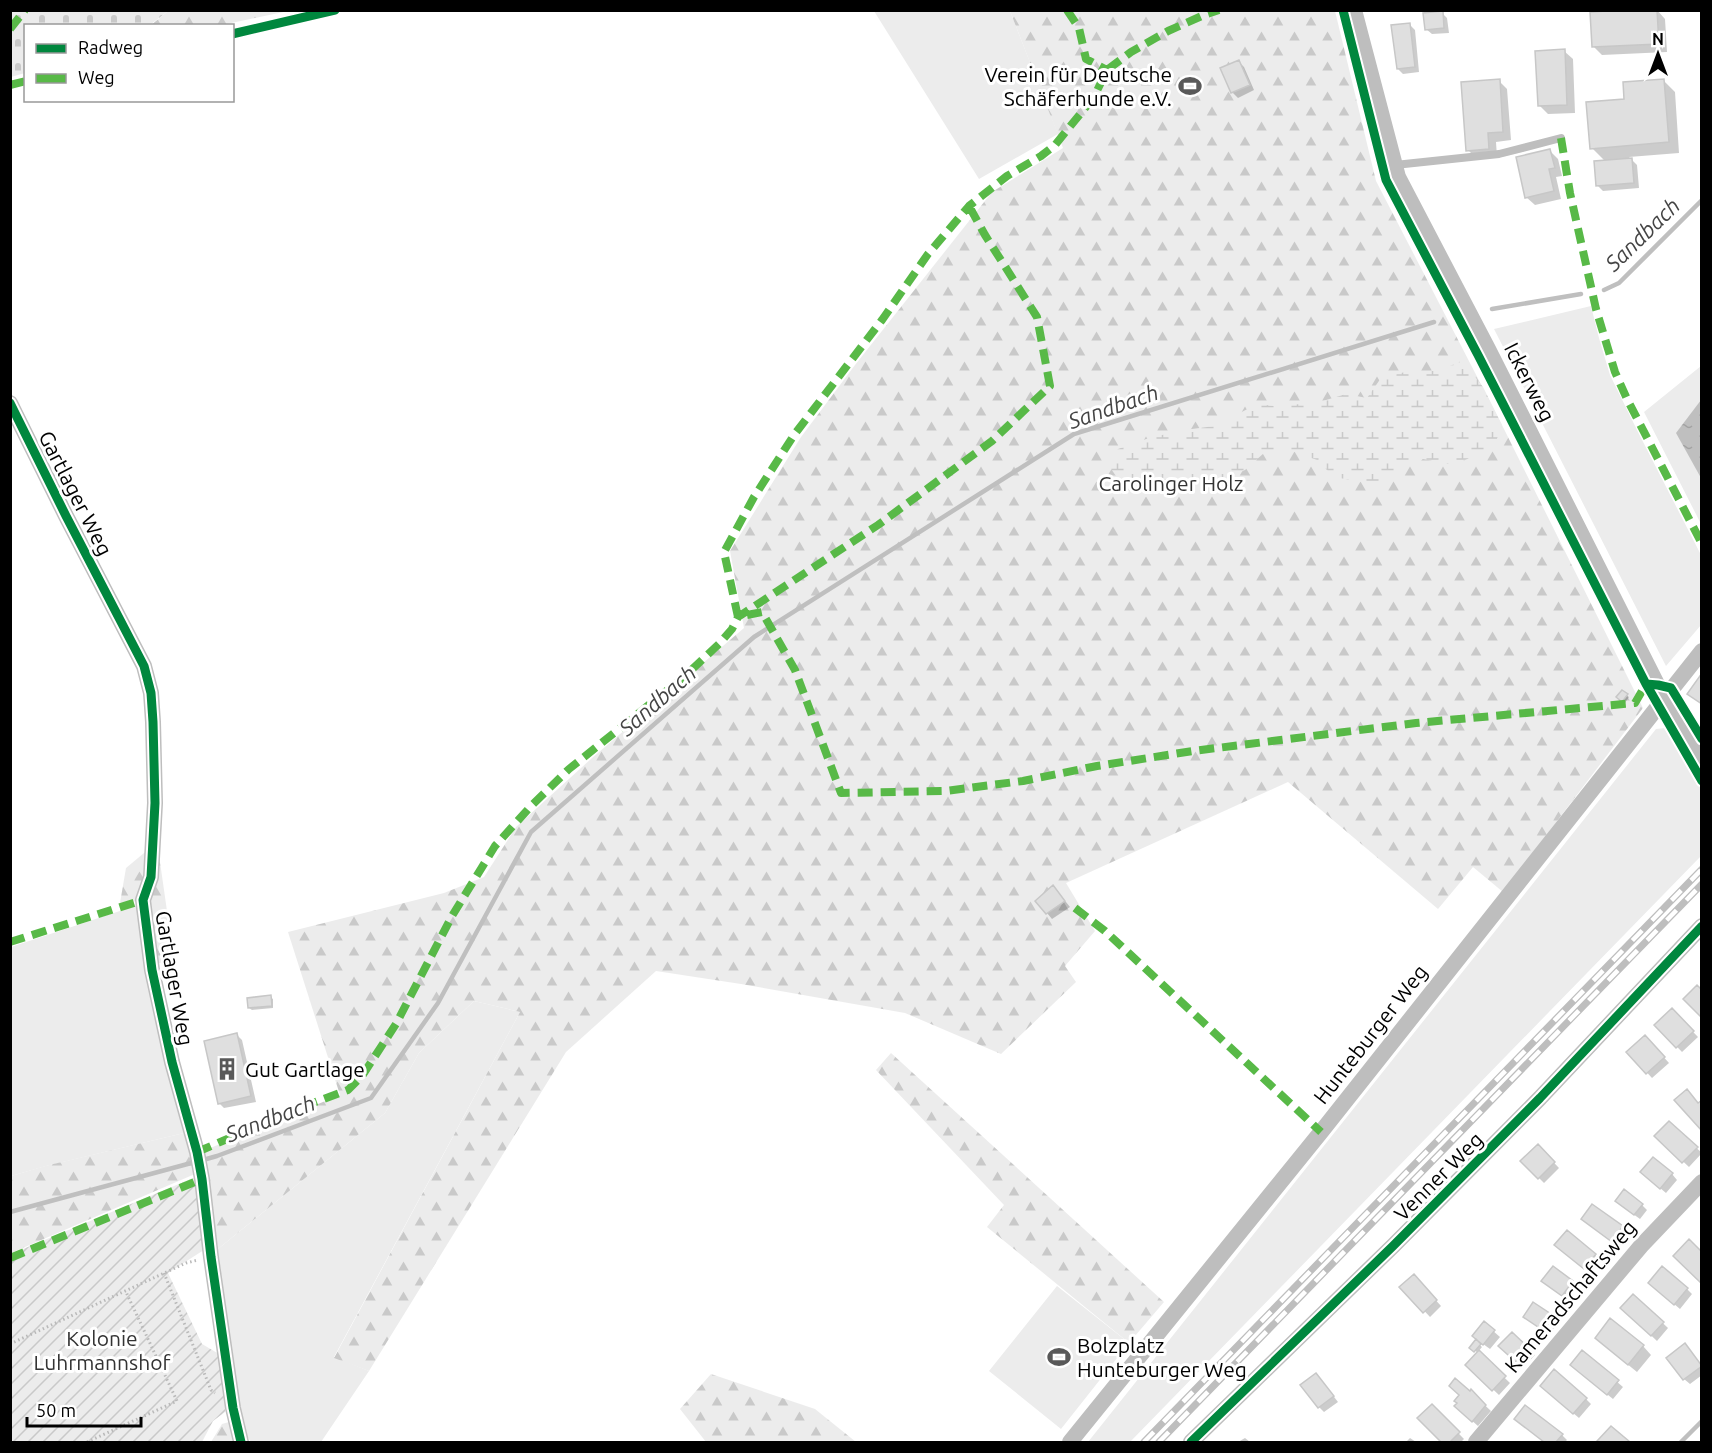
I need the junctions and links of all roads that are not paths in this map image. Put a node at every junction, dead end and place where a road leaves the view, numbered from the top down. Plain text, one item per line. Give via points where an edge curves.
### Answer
1 (1354, 10) edge
2 (1561, 138) dead end
3 (1395, 165) junction
4 (10, 403) edge
5 (1701, 651) edge
6 (1664, 697) junction
7 (1701, 760) edge
8 (1701, 926) edge
9 (1701, 1182) edge
10 (241, 1443) edge
11 (1070, 1443) edge
12 (1191, 1443) edge
13 (1476, 1443) edge

1 - 3 street, Ickerweg
2 - 3 lane via 1499,154
3 - 6 street, Ickerweg
4 - 10 street, Gartlager Weg via 144,666 151,693 155,803 151,877 143,900 152,970 201,1171
5 - 6 street, Hunteburger Weg
6 - 7 street, Ickerweg
6 - 11 street, Hunteburger Weg
8 - 12 street, Venner Weg via 1540,1098
9 - 13 street, Kameradschaftsweg via 1641,1246

